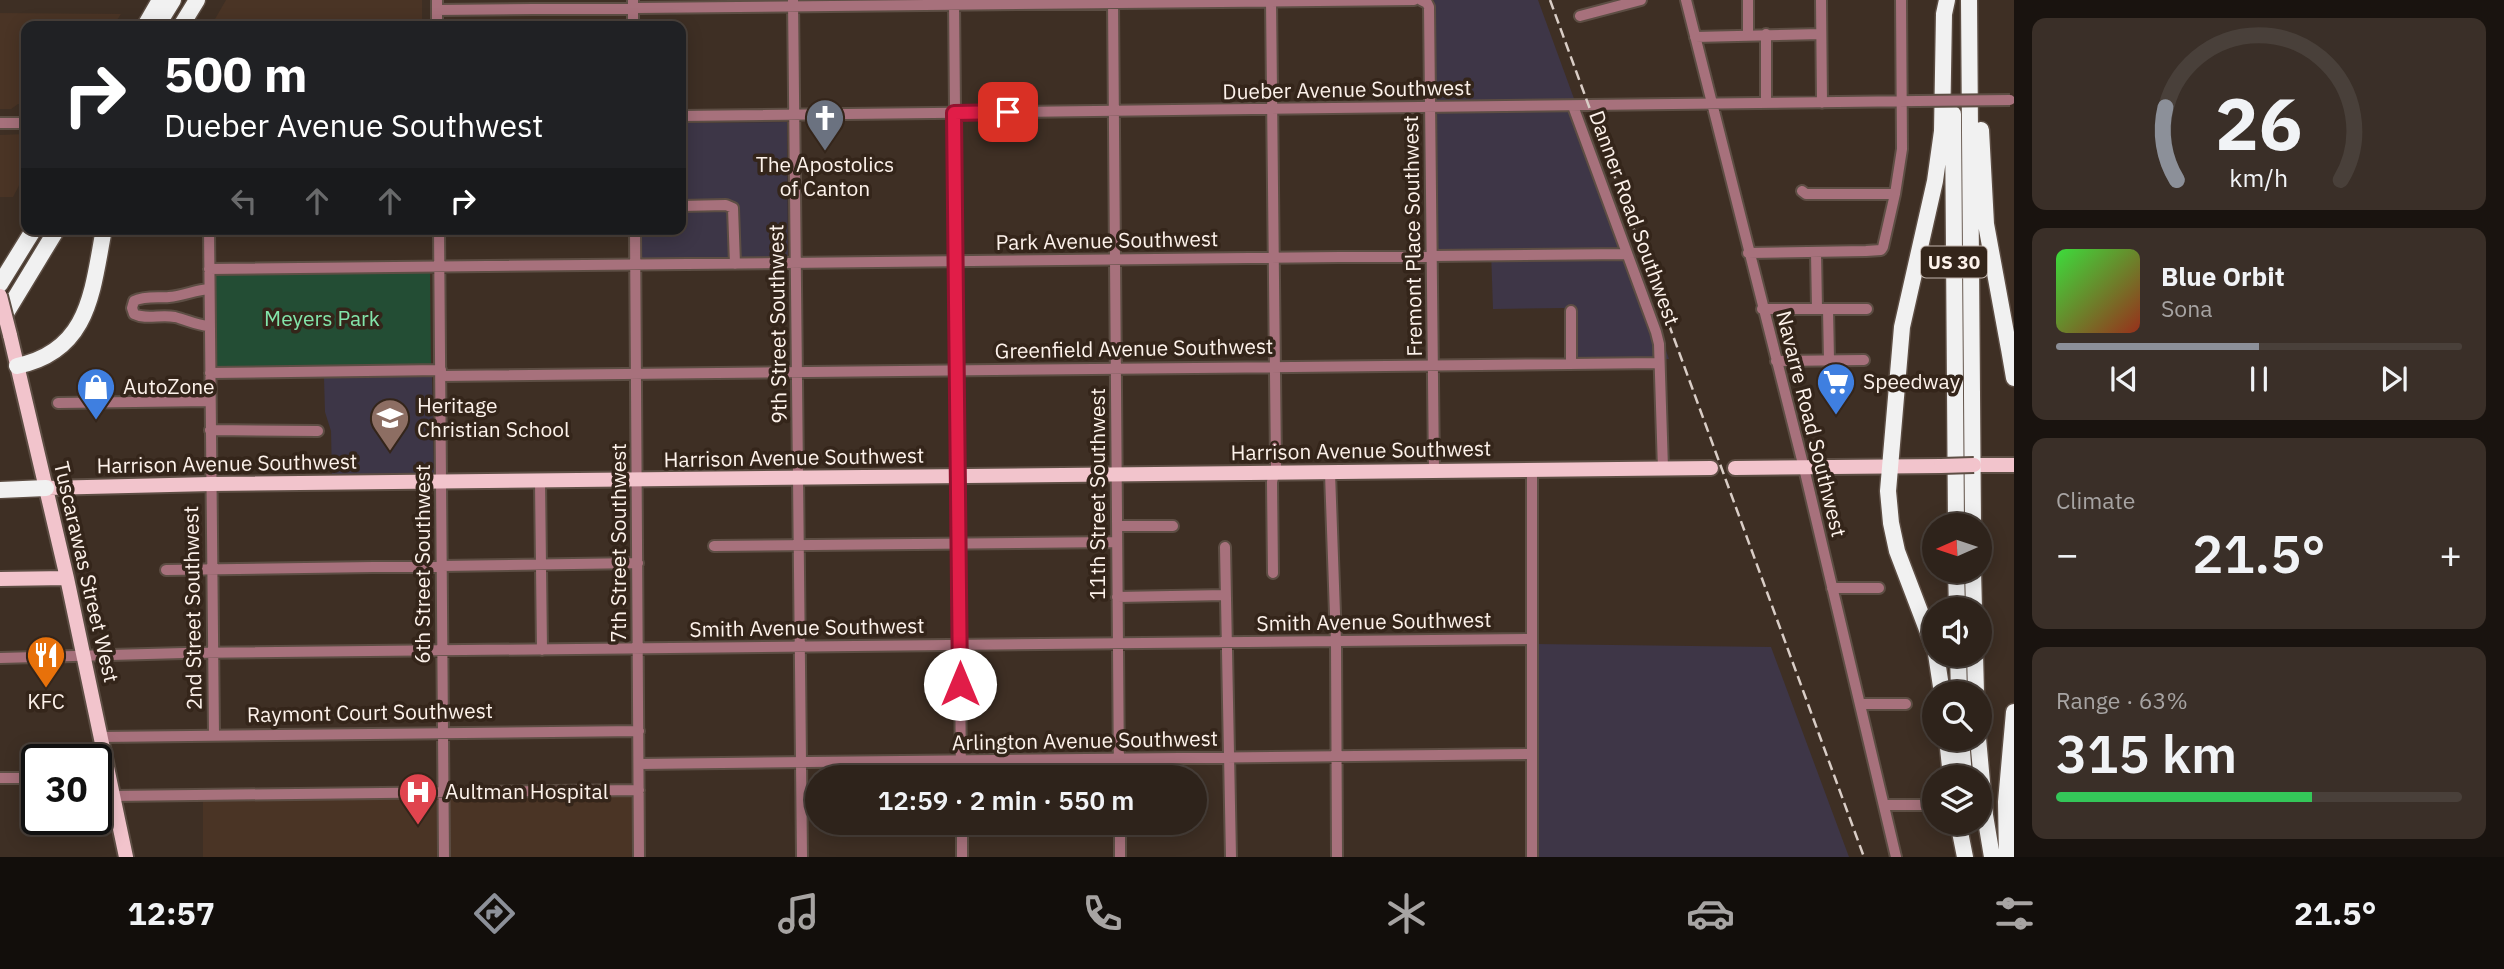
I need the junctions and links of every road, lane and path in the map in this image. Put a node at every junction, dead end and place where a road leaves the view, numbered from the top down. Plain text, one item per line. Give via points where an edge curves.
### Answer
1 (160, 0) edge
2 (173, 0) edge
3 (197, 0) edge
4 (210, 0) edge
5 (1420, 0) edge
6 (1641, 0) edge
7 (1686, 0) edge
8 (1748, 0) edge
9 (1821, 0) edge
10 (1901, 0) edge
11 (1949, 0) edge
12 (1970, 0) edge
13 (1113, 1) edge
14 (1271, 1) edge
15 (954, 2) edge
16 (793, 3) edge
17 (633, 4) edge
18 (1610, 4) edge
19 (437, 5) edge
20 (1580, 16) dead end
21 (148, 21) edge
22 (160, 21) edge
23 (184, 21) edge
24 (197, 21) edge
25 (1766, 34) junction
26 (1821, 34) junction
27 (1748, 36) junction
28 (1695, 37) junction
29 (2012, 100) edge
30 (1902, 102) junction
31 (1766, 103) junction
32 (1822, 103) junction
33 (1712, 104) junction
34 (1573, 106) junction
35 (1430, 108) junction
36 (1272, 110) junction
37 (1114, 112) junction
38 (954, 113) junction
39 (795, 114) junction
40 (686, 116) edge
41 (0, 123) edge
42 (21, 123) edge
43 (1802, 191) dead end
44 (1895, 194) junction
45 (686, 206) edge
46 (30, 235) edge
47 (54, 235) edge
48 (103, 235) edge
49 (209, 235) edge
50 (439, 235) edge
51 (635, 235) edge
52 (1816, 252) junction
53 (1748, 253) junction
54 (1627, 254) junction
55 (1432, 256) junction
56 (1274, 258) junction
57 (1115, 260) junction
58 (956, 262) junction
59 (796, 263) junction
60 (636, 264) junction
61 (735, 264) junction
62 (440, 267) junction
63 (209, 269) junction
64 (0, 284) edge
65 (209, 289) junction
66 (0, 296) edge
67 (1762, 309) junction
68 (1823, 309) junction
69 (1867, 309) dead end
70 (1571, 311) dead end
71 (209, 326) junction
72 (5, 329) edge
73 (2012, 354) edge
74 (1829, 360) junction
75 (1864, 360) dead end
76 (1776, 361) junction
77 (1659, 363) junction
78 (1571, 364) junction
79 (1433, 365) junction
80 (17, 366) junction
81 (1275, 367) junction
82 (1116, 369) junction
83 (957, 371) junction
84 (797, 372) junction
85 (210, 373) junction
86 (441, 373) junction
87 (637, 373) junction
88 (2014, 378) edge
89 (210, 401) junction
90 (58, 403) dead end
91 (210, 430) junction
92 (318, 431) dead end
93 (2007, 465) edge
94 (1890, 467) junction
95 (1663, 468) junction
96 (1711, 468) dead end
97 (1735, 468) dead end
98 (1804, 468) junction
99 (1532, 471) junction
100 (1434, 472) junction
101 (1330, 473) junction
102 (1274, 474) junction
103 (1117, 475) junction
104 (958, 477) junction
105 (799, 479) junction
106 (540, 481) junction
107 (638, 481) junction
108 (443, 482) junction
109 (211, 484) junction
110 (46, 488) junction
111 (0, 490) edge
112 (1956, 513) edge
113 (1973, 513) edge
114 (1117, 526) junction
115 (1172, 526) dead end
116 (1117, 542) junction
117 (959, 543) junction
118 (799, 545) junction
119 (713, 546) dead end
120 (1225, 547) dead end
121 (638, 563) junction
122 (541, 564) junction
123 (443, 566) junction
124 (212, 569) junction
125 (166, 570) dead end
126 (1273, 573) dead end
127 (67, 578) junction
128 (0, 579) edge
129 (1832, 588) junction
130 (1879, 588) dead end
131 (1226, 595) junction
132 (1117, 597) junction
133 (1922, 616) edge
134 (1531, 639) junction
135 (1336, 642) junction
136 (1227, 643) junction
137 (1118, 644) junction
138 (960, 645) junction
139 (801, 647) junction
140 (639, 649) junction
141 (542, 650) junction
142 (443, 651) junction
143 (214, 653) junction
144 (84, 656) junction
145 (0, 658) edge
146 (1860, 704) junction
147 (1906, 704) dead end
148 (2014, 712) edge
149 (639, 731) junction
150 (443, 732) junction
151 (214, 735) junction
152 (101, 737) junction
153 (101, 744) edge
154 (1979, 751) edge
155 (1532, 754) junction
156 (1229, 758) junction
157 (1337, 758) junction
158 (1119, 759) junction
159 (961, 761) junction
160 (801, 763) junction
161 (639, 764) junction
162 (961, 765) edge
163 (1119, 765) edge
164 (0, 778) edge
165 (21, 778) edge
166 (639, 790) junction
167 (443, 792) junction
168 (113, 796) joint
169 (1884, 805) junction
170 (1922, 805) dead end
171 (962, 835) edge
172 (1120, 835) edge
173 (1961, 835) edge
174 (1971, 835) edge
175 (126, 857) edge
176 (444, 857) edge
177 (639, 857) edge
178 (802, 857) edge
179 (962, 857) edge
180 (1120, 857) edge
181 (1231, 857) edge
182 (1338, 857) edge
183 (1532, 857) edge
184 (1896, 857) edge
185 (1965, 857) edge
186 (1974, 857) edge
187 (1992, 857) edge
188 (2007, 857) edge

1 - 21 highway
2 - 22 highway
3 - 23 highway
4 - 24 highway
5 - 14 street
5 - 35 street, Fremont Place Southwest via 1429,7
6 - 18 street
7 - 28 street, Navarre Road Southwest
8 - 27 street
9 - 26 street
10 - 30 street
11 - 94 highway via 1944,14 1941,144 1902,327
11 - 112 highway, US 30
12 - 73 highway via 1978,39 1986,224
12 - 113 highway, US 30
13 - 14 street
13 - 15 street
13 - 37 street, 11th Street Southwest
14 - 36 street
15 - 16 street
15 - 38 street
16 - 17 street
16 - 39 street, 9th Street Southwest
17 - 19 street
18 - 20 street
25 - 26 street
25 - 27 street
25 - 31 street
26 - 32 street
27 - 28 street
28 - 33 street, Navarre Road Southwest
29 - 30 street, Dueber Avenue Southwest, bridge
30 - 32 street, Dueber Avenue Southwest
30 - 44 street via 1902,149
31 - 32 street, Dueber Avenue Southwest
31 - 33 street, Dueber Avenue Southwest
33 - 34 street, Dueber Avenue Southwest
33 - 53 street, Navarre Road Southwest
34 - 35 street, Dueber Avenue Southwest
34 - 54 street, Danner Road Southwest
35 - 36 street, Dueber Avenue Southwest
35 - 55 street, Fremont Place Southwest
36 - 37 street, Dueber Avenue Southwest
36 - 56 street
37 - 38 street, Dueber Avenue Southwest
37 - 57 street, 11th Street Southwest
38 - 39 street, Dueber Avenue Southwest
38 - 58 street
39 - 40 street, Dueber Avenue Southwest
39 - 59 street, 9th Street Southwest
41 - 42 street
43 - 44 street
44 - 52 street via 1881,250
45 - 61 street via 731,206
46 - 64 highway
47 - 72 highway
48 - 80 highway via 90,303 78,327 47,357
49 - 63 street, 2nd Street Southwest
50 - 62 street, 6th Street Southwest
51 - 60 street, 7th Street Southwest
52 - 53 street
52 - 68 street
53 - 67 street, Navarre Road Southwest
54 - 55 street, Park Avenue Southwest
54 - 77 street, Danner Road Southwest via 1653,320
55 - 56 street, Park Avenue Southwest
55 - 79 street, Fremont Place Southwest
56 - 57 street, Park Avenue Southwest
56 - 81 street
57 - 58 street, Park Avenue Southwest
57 - 82 street, 11th Street Southwest
58 - 59 street, Park Avenue Southwest
58 - 83 street
59 - 61 street, Park Avenue Southwest
59 - 84 street, 9th Street Southwest
60 - 61 street, Park Avenue Southwest
60 - 62 street, Park Avenue Southwest
60 - 87 street, 7th Street Southwest
62 - 63 street, Park Avenue Southwest
62 - 86 street, 6th Street Southwest
63 - 65 street, 2nd Street Southwest
65 - 71 street, 2nd Street Southwest
65 - 71 street via 140,298 132,308 140,317 173,317
66 - 72 main road, Tuscarawas Street West, bridge
67 - 68 street
67 - 76 street, Navarre Road Southwest
68 - 69 street
68 - 74 street
70 - 78 street
71 - 85 street, 2nd Street Southwest
72 - 80 main road, Tuscarawas Street West
73 - 88 highway
74 - 75 street
74 - 76 street
76 - 98 street, Navarre Road Southwest
77 - 78 street, Greenfield Avenue Southwest
77 - 95 street, Danner Road Southwest
78 - 79 street, Greenfield Avenue Southwest
79 - 81 street, Greenfield Avenue Southwest
79 - 100 street, Fremont Place Southwest
80 - 110 main road, Tuscarawas Street West
81 - 82 street, Greenfield Avenue Southwest
81 - 102 street
82 - 83 street, Greenfield Avenue Southwest
82 - 103 street, 11th Street Southwest
83 - 84 street, Greenfield Avenue Southwest
83 - 104 street
84 - 87 street, Greenfield Avenue Southwest
84 - 105 street, 9th Street Southwest
85 - 86 street, Greenfield Avenue Southwest
85 - 89 street, 2nd Street Southwest
86 - 87 street, Greenfield Avenue Southwest
86 - 108 street, 6th Street Southwest
87 - 107 street, 7th Street Southwest
89 - 90 street
89 - 91 street, 2nd Street Southwest
91 - 92 street
91 - 109 street, 2nd Street Southwest
93 - 94 main road, bridge
94 - 98 main road
94 - 133 highway via 1889,508 1895,543
95 - 96 main road, Harrison Avenue Southwest
95 - 99 main road, Harrison Avenue Southwest
97 - 98 main road
98 - 129 street, Navarre Road Southwest
99 - 100 main road, Harrison Avenue Southwest
99 - 134 street
100 - 101 main road, Harrison Avenue Southwest
101 - 102 main road, Harrison Avenue Southwest
101 - 135 street
102 - 103 main road, Harrison Avenue Southwest
102 - 126 street
103 - 104 main road, Harrison Avenue Southwest
103 - 114 street, 11th Street Southwest
104 - 105 main road, Harrison Avenue Southwest
104 - 117 street
105 - 107 main road, Harrison Avenue Southwest
105 - 118 street, 9th Street Southwest
106 - 107 main road, Harrison Avenue Southwest
106 - 108 main road, Harrison Avenue Southwest
106 - 122 street
107 - 121 street, 7th Street Southwest
108 - 109 main road, Harrison Avenue Southwest
108 - 123 street, 6th Street Southwest
109 - 110 main road, Harrison Avenue Southwest
109 - 124 street, 2nd Street Southwest
110 - 111 highway
110 - 127 main road, Tuscarawas Street West
114 - 115 street
114 - 116 street, 11th Street Southwest
116 - 117 street
116 - 132 street, 11th Street Southwest
117 - 118 street
117 - 138 street
118 - 119 street
118 - 139 street, 9th Street Southwest
120 - 131 street
121 - 122 street
121 - 140 street, 7th Street Southwest
122 - 123 street
122 - 141 street
123 - 124 street
123 - 142 street, 6th Street Southwest
124 - 125 street
124 - 143 street, 2nd Street Southwest
127 - 128 main road
127 - 144 main road, Tuscarawas Street West
129 - 130 street
129 - 146 street, Navarre Road Southwest
131 - 132 street
131 - 136 street
132 - 137 street, 11th Street Southwest
134 - 135 street, Smith Avenue Southwest
134 - 155 street
135 - 136 street, Smith Avenue Southwest
135 - 157 street
136 - 137 street, Smith Avenue Southwest
136 - 156 street
137 - 138 street, Smith Avenue Southwest
137 - 158 street, 11th Street Southwest
138 - 139 street, Smith Avenue Southwest
138 - 159 street
139 - 140 street, Smith Avenue Southwest
139 - 160 street, 9th Street Southwest
140 - 141 street, Smith Avenue Southwest
140 - 149 street, 7th Street Southwest
141 - 142 street, Smith Avenue Southwest
142 - 143 street, Smith Avenue Southwest
142 - 150 street, 6th Street Southwest
143 - 144 street, Smith Avenue Southwest
143 - 151 street, 2nd Street Southwest
144 - 145 street, Smith Avenue Southwest
144 - 152 main road, Tuscarawas Street West
146 - 147 street
146 - 169 street, Navarre Road Southwest
148 - 188 highway via 2006,802
149 - 150 street, Raymont Court Southwest
149 - 161 street, 7th Street Southwest
150 - 151 street, Raymont Court Southwest
150 - 167 street, 6th Street Southwest
151 - 152 street, Raymont Court Southwest
152 - 153 main road, Tuscarawas Street West
154 - 187 highway
155 - 157 street, Arlington Avenue Southwest
155 - 183 street
156 - 157 street, Arlington Avenue Southwest
156 - 158 street, Arlington Avenue Southwest
156 - 181 street
157 - 182 street
158 - 159 street, Arlington Avenue Southwest
158 - 163 street, 11th Street Southwest
159 - 160 street, Arlington Avenue Southwest
159 - 162 street
160 - 161 street, Arlington Avenue Southwest
160 - 178 street, 9th Street Southwest
161 - 166 street, 7th Street Southwest
164 - 165 street
166 - 167 street
166 - 177 street, 7th Street Southwest
167 - 168 street
167 - 176 street, 6th Street Southwest
168 - 175 main road, Tuscarawas Street West
169 - 170 street
169 - 184 street, Navarre Road Southwest
171 - 179 street
172 - 180 street
173 - 185 highway
174 - 186 highway

